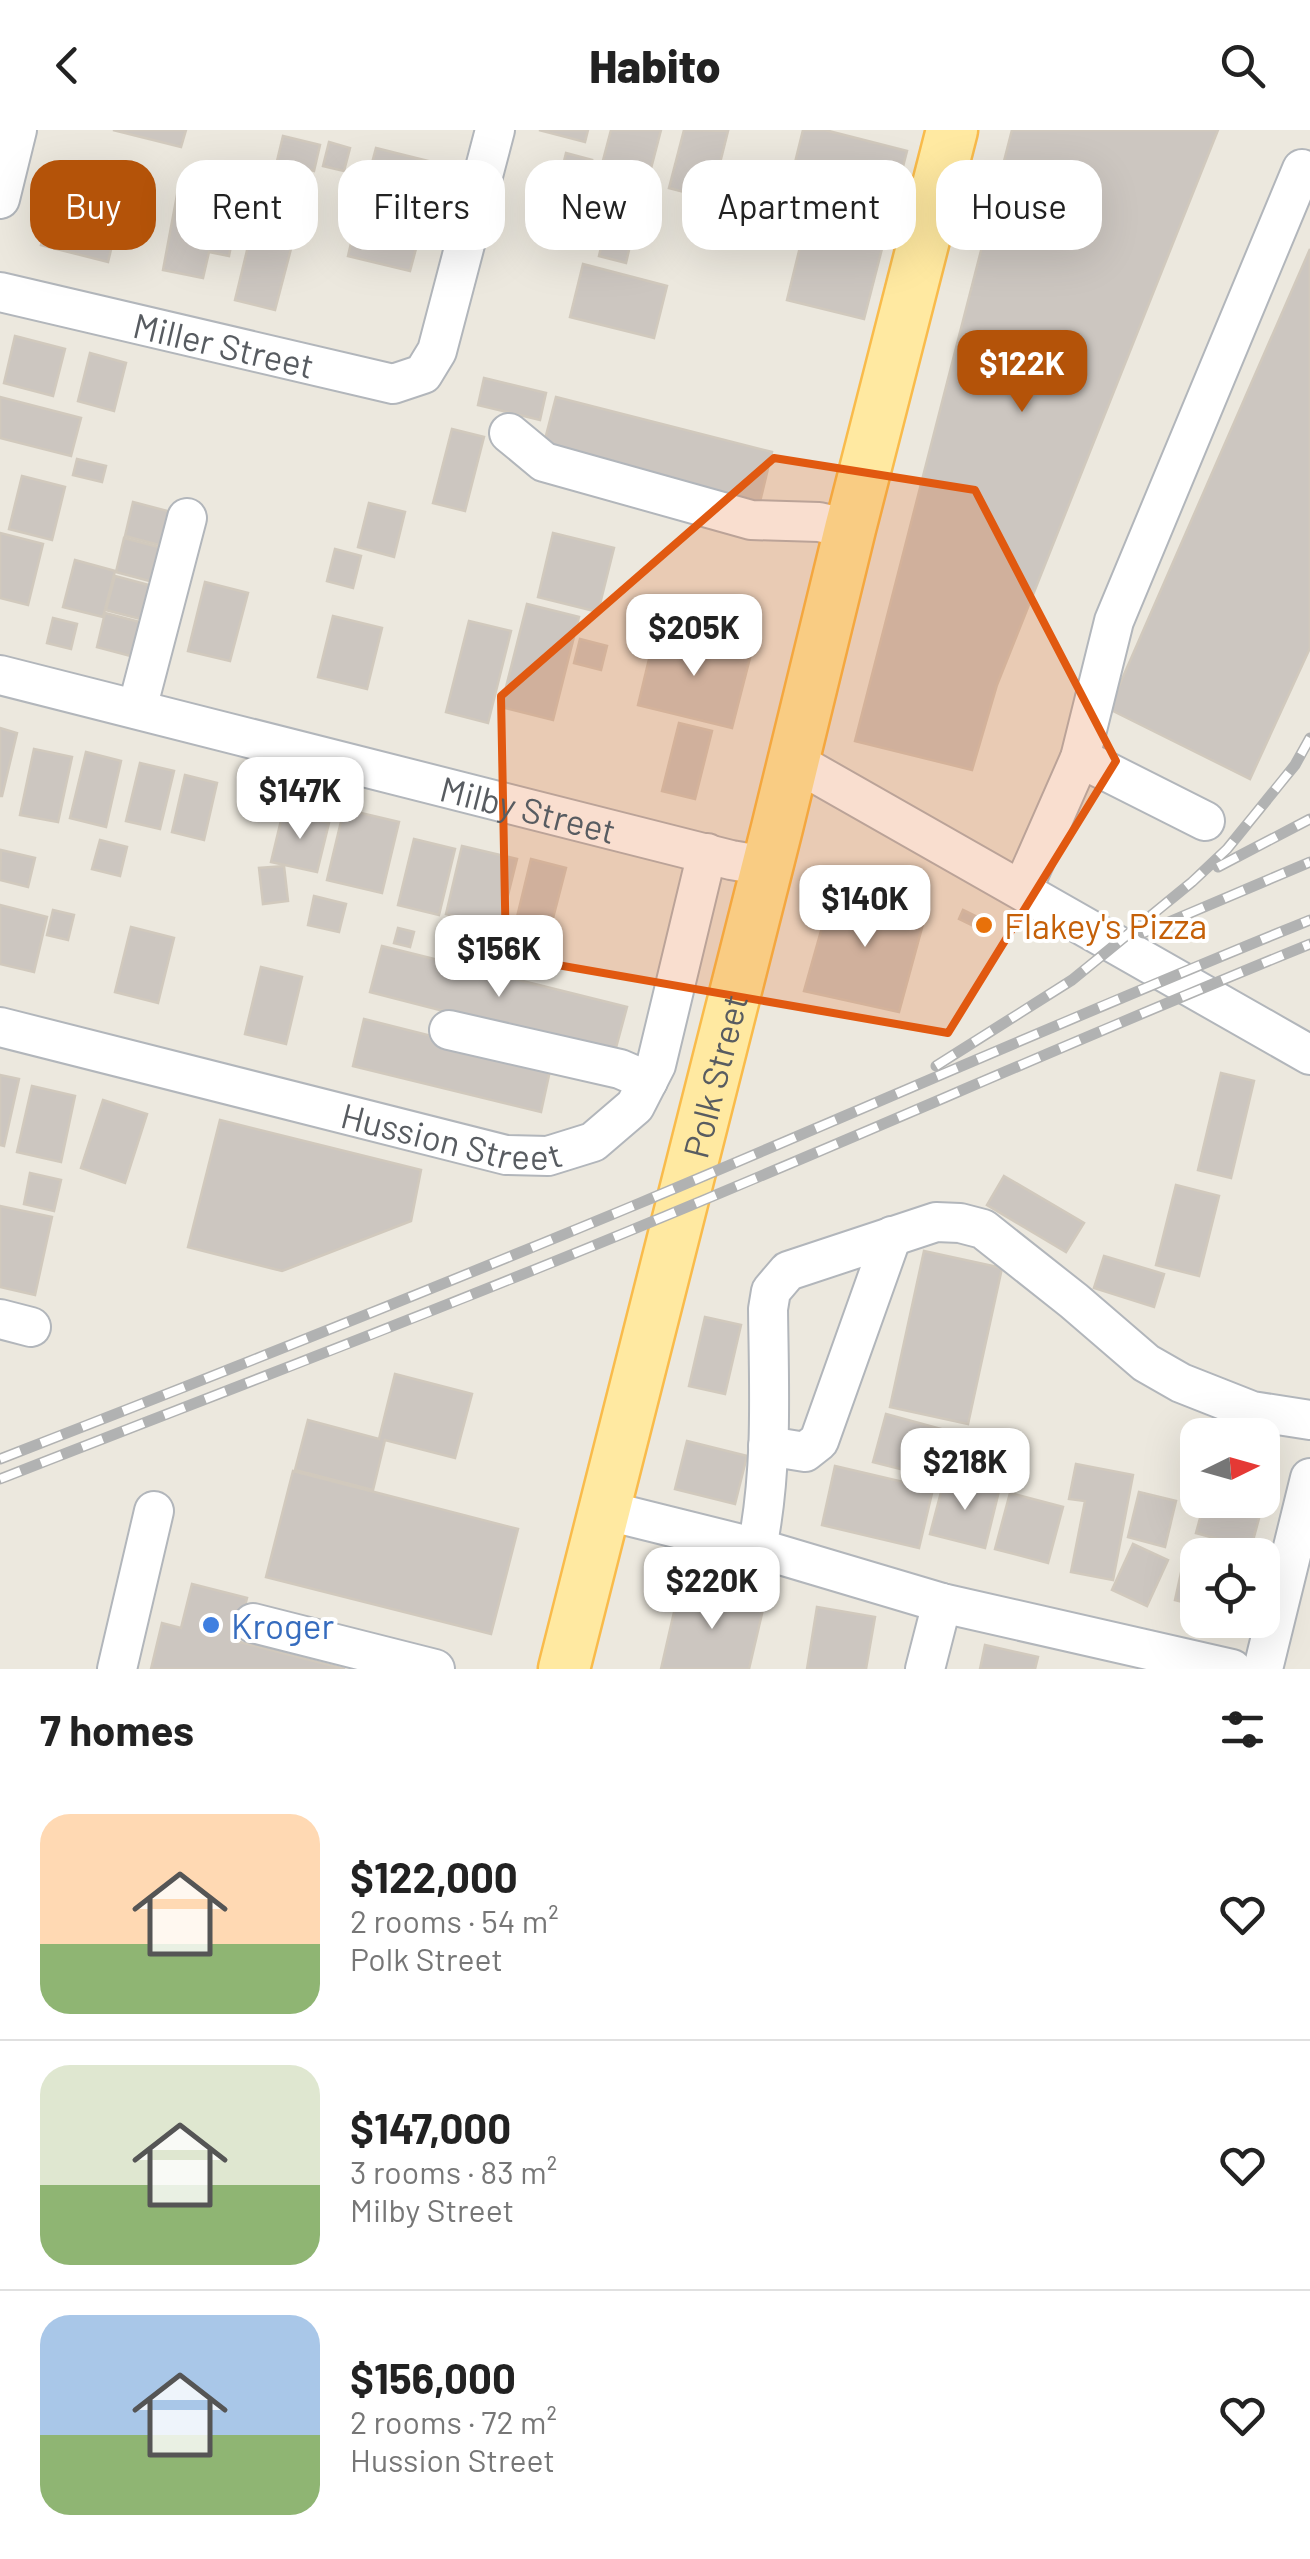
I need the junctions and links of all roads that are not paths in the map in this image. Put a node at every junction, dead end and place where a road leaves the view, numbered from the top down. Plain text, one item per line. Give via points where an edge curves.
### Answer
1 (17, 130) edge
2 (495, 130) edge
3 (952, 130) edge
4 (1302, 169) dead end
5 (0, 199) edge
6 (0, 292) edge
7 (509, 433) dead end
8 (187, 518) dead end
9 (850, 529) junction
10 (0, 674) edge
11 (137, 709) junction
12 (1080, 758) junction
13 (792, 760) junction
14 (1206, 821) dead end
15 (707, 853) junction
16 (766, 866) junction
17 (1022, 890) junction
18 (0, 1026) edge
19 (449, 1030) dead end
20 (1310, 1055) edge
21 (648, 1081) junction
22 (892, 1236) junction
23 (1310, 1420) edge
24 (768, 1446) junction
25 (1310, 1478) edge
26 (154, 1510) dead end
27 (604, 1510) junction
28 (757, 1548) junction
29 (942, 1603) junction
30 (253, 1622) dead end
31 (117, 1669) edge
32 (435, 1669) edge
33 (564, 1669) edge
34 (925, 1669) edge
35 (1232, 1669) edge
36 (1263, 1669) edge

1 - 5 street
2 - 6 street, Miller Street via 437,352 423,374 392,384
3 - 9 main road, Polk Street
4 - 12 street via 1114,621
7 - 9 street via 544,462 751,520
8 - 11 street
9 - 13 main road, Polk Street
10 - 11 street, Milby Street
11 - 15 street, Milby Street
12 - 14 street
12 - 17 street
13 - 16 main road, Polk Street
13 - 17 street
15 - 16 street, Milby Street
15 - 21 street, Hussion Street
16 - 27 main road, Polk Street
17 - 20 street
18 - 21 street, Hussion Street via 506,1156 548,1156 593,1142 635,1106
19 - 21 street via 620,1068
22 - 23 street via 936,1222 983,1229 1146,1363 1252,1411
22 - 24 street via 819,1441 805,1452
22 - 24 street via 788,1271 772,1291
24 - 28 street
25 - 36 street
26 - 31 street
27 - 28 street
27 - 33 main road, Polk Street
28 - 29 street
29 - 34 street
29 - 35 street
30 - 32 street

